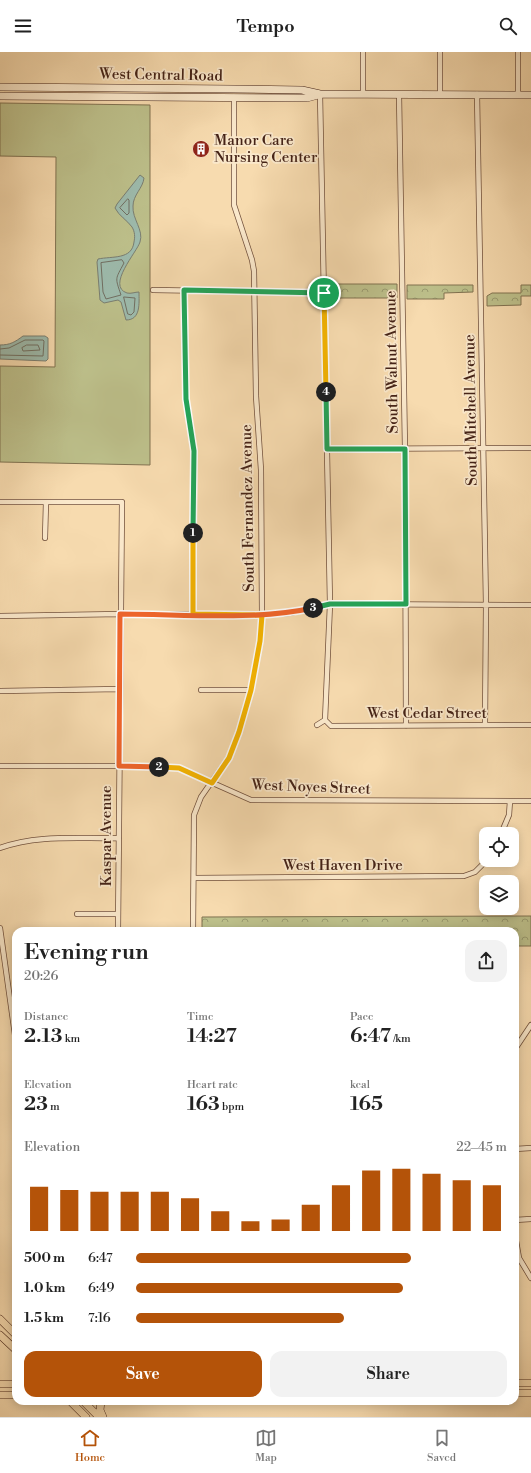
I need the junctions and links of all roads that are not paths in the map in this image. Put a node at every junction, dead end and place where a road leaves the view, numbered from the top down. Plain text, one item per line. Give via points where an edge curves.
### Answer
1 (363, 52) edge
2 (440, 52) edge
3 (518, 52) edge
4 (0, 86) edge
5 (320, 94) junction
6 (363, 94) junction
7 (399, 94) junction
8 (440, 94) junction
9 (477, 94) junction
10 (518, 95) junction
11 (531, 95) edge
12 (0, 96) edge
13 (234, 97) junction
14 (153, 290) dead end
15 (184, 290) junction
16 (254, 291) junction
17 (324, 293) junction
18 (531, 448) edge
19 (327, 449) junction
20 (405, 449) junction
21 (483, 449) junction
22 (0, 502) edge
23 (46, 502) junction
24 (45, 538) dead end
25 (330, 604) junction
26 (406, 604) junction
27 (486, 605) junction
28 (531, 605) edge
29 (120, 614) junction
30 (193, 614) junction
31 (262, 615) junction
32 (0, 616) edge
33 (120, 689) junction
34 (201, 690) dead end
35 (251, 690) junction
36 (0, 691) edge
37 (325, 720) junction
38 (317, 725) dead end
39 (485, 725) junction
40 (531, 725) edge
41 (406, 726) junction
42 (0, 766) edge
43 (119, 766) junction
44 (212, 783) junction
45 (510, 801) junction
46 (531, 801) edge
47 (504, 827) edge
48 (119, 838) junction
49 (0, 848) edge
50 (480, 867) edge
51 (194, 878) junction
52 (77, 914) dead end
53 (118, 914) junction
54 (118, 927) edge
55 (193, 927) edge
56 (0, 928) edge
57 (12, 1014) edge
58 (531, 1025) edge
59 (519, 1043) edge
60 (531, 1148) edge
61 (519, 1149) edge
62 (519, 1220) edge
63 (531, 1220) edge
64 (519, 1258) edge
65 (531, 1278) edge
66 (0, 1319) edge
67 (12, 1331) edge
68 (0, 1335) edge
69 (12, 1346) edge
70 (519, 1383) edge
71 (531, 1383) edge
72 (0, 1384) edge
73 (12, 1384) edge
74 (519, 1393) edge
75 (531, 1393) edge
76 (0, 1395) edge
77 (12, 1395) edge
78 (74, 1405) edge
79 (87, 1405) edge
80 (101, 1405) edge
81 (86, 1417) edge
82 (99, 1417) edge
83 (103, 1417) edge

1 - 6 street
2 - 8 street
3 - 10 street
4 - 5 main road, West Central Road via 268,89 302,90
5 - 6 main road, West Central Road
5 - 13 main road, West Central Road via 307,98
5 - 17 street
6 - 7 main road, West Central Road
7 - 8 main road, West Central Road
7 - 20 street, South Walnut Avenue
8 - 9 main road, West Central Road
9 - 10 main road, West Central Road
9 - 21 street, South Mitchell Avenue
10 - 11 main road, West Central Road
12 - 13 main road, West Central Road
13 - 16 street, South Fernandez Avenue via 234,205 252,260
14 - 15 street
15 - 16 street
15 - 30 street via 186,399 194,451
16 - 17 street
16 - 31 street, South Fernandez Avenue via 256,396 261,470
17 - 19 street
18 - 21 street
19 - 20 street
19 - 25 street
20 - 21 street
20 - 26 street, South Walnut Avenue
21 - 27 street, South Mitchell Avenue
22 - 23 street
23 - 24 street
23 - 29 street, Kaspar Avenue via 122,502
25 - 26 street
25 - 31 street via 290,613
25 - 37 street
26 - 27 street
26 - 41 street, South Walnut Avenue
27 - 28 street
27 - 39 street, South Mitchell Avenue
29 - 30 street
29 - 32 street
29 - 33 street, Kaspar Avenue
30 - 31 street
31 - 35 street, South Fernandez Avenue
33 - 36 street
33 - 43 street, Kaspar Avenue
34 - 35 street
35 - 44 street, South Fernandez Avenue via 229,758
37 - 38 street
37 - 41 street, West Cedar Street via 331,726
39 - 40 street, West Cedar Street
39 - 41 street, West Cedar Street
42 - 43 street, West Noyes Street
43 - 44 street, West Noyes Street via 179,768
43 - 48 street, Kaspar Avenue
44 - 45 street, West Noyes Street via 251,800 266,801
44 - 51 street, South Fernandez Avenue via 201,797 194,815
45 - 46 street, West Noyes Street
45 - 47 street via 509,815
48 - 49 street via 48,839 18,842
48 - 53 street, Kaspar Avenue
50 - 51 street, West Haven Drive via 464,876
51 - 55 street, South Fernandez Avenue
52 - 53 street
53 - 54 street, Kaspar Avenue
56 - 57 street
58 - 59 street
60 - 61 street
62 - 63 street
64 - 65 street
66 - 67 main road
68 - 69 main road
70 - 71 main road
72 - 73 main road
74 - 75 main road
76 - 77 main road
78 - 81 main road
79 - 82 main road
80 - 83 main road

